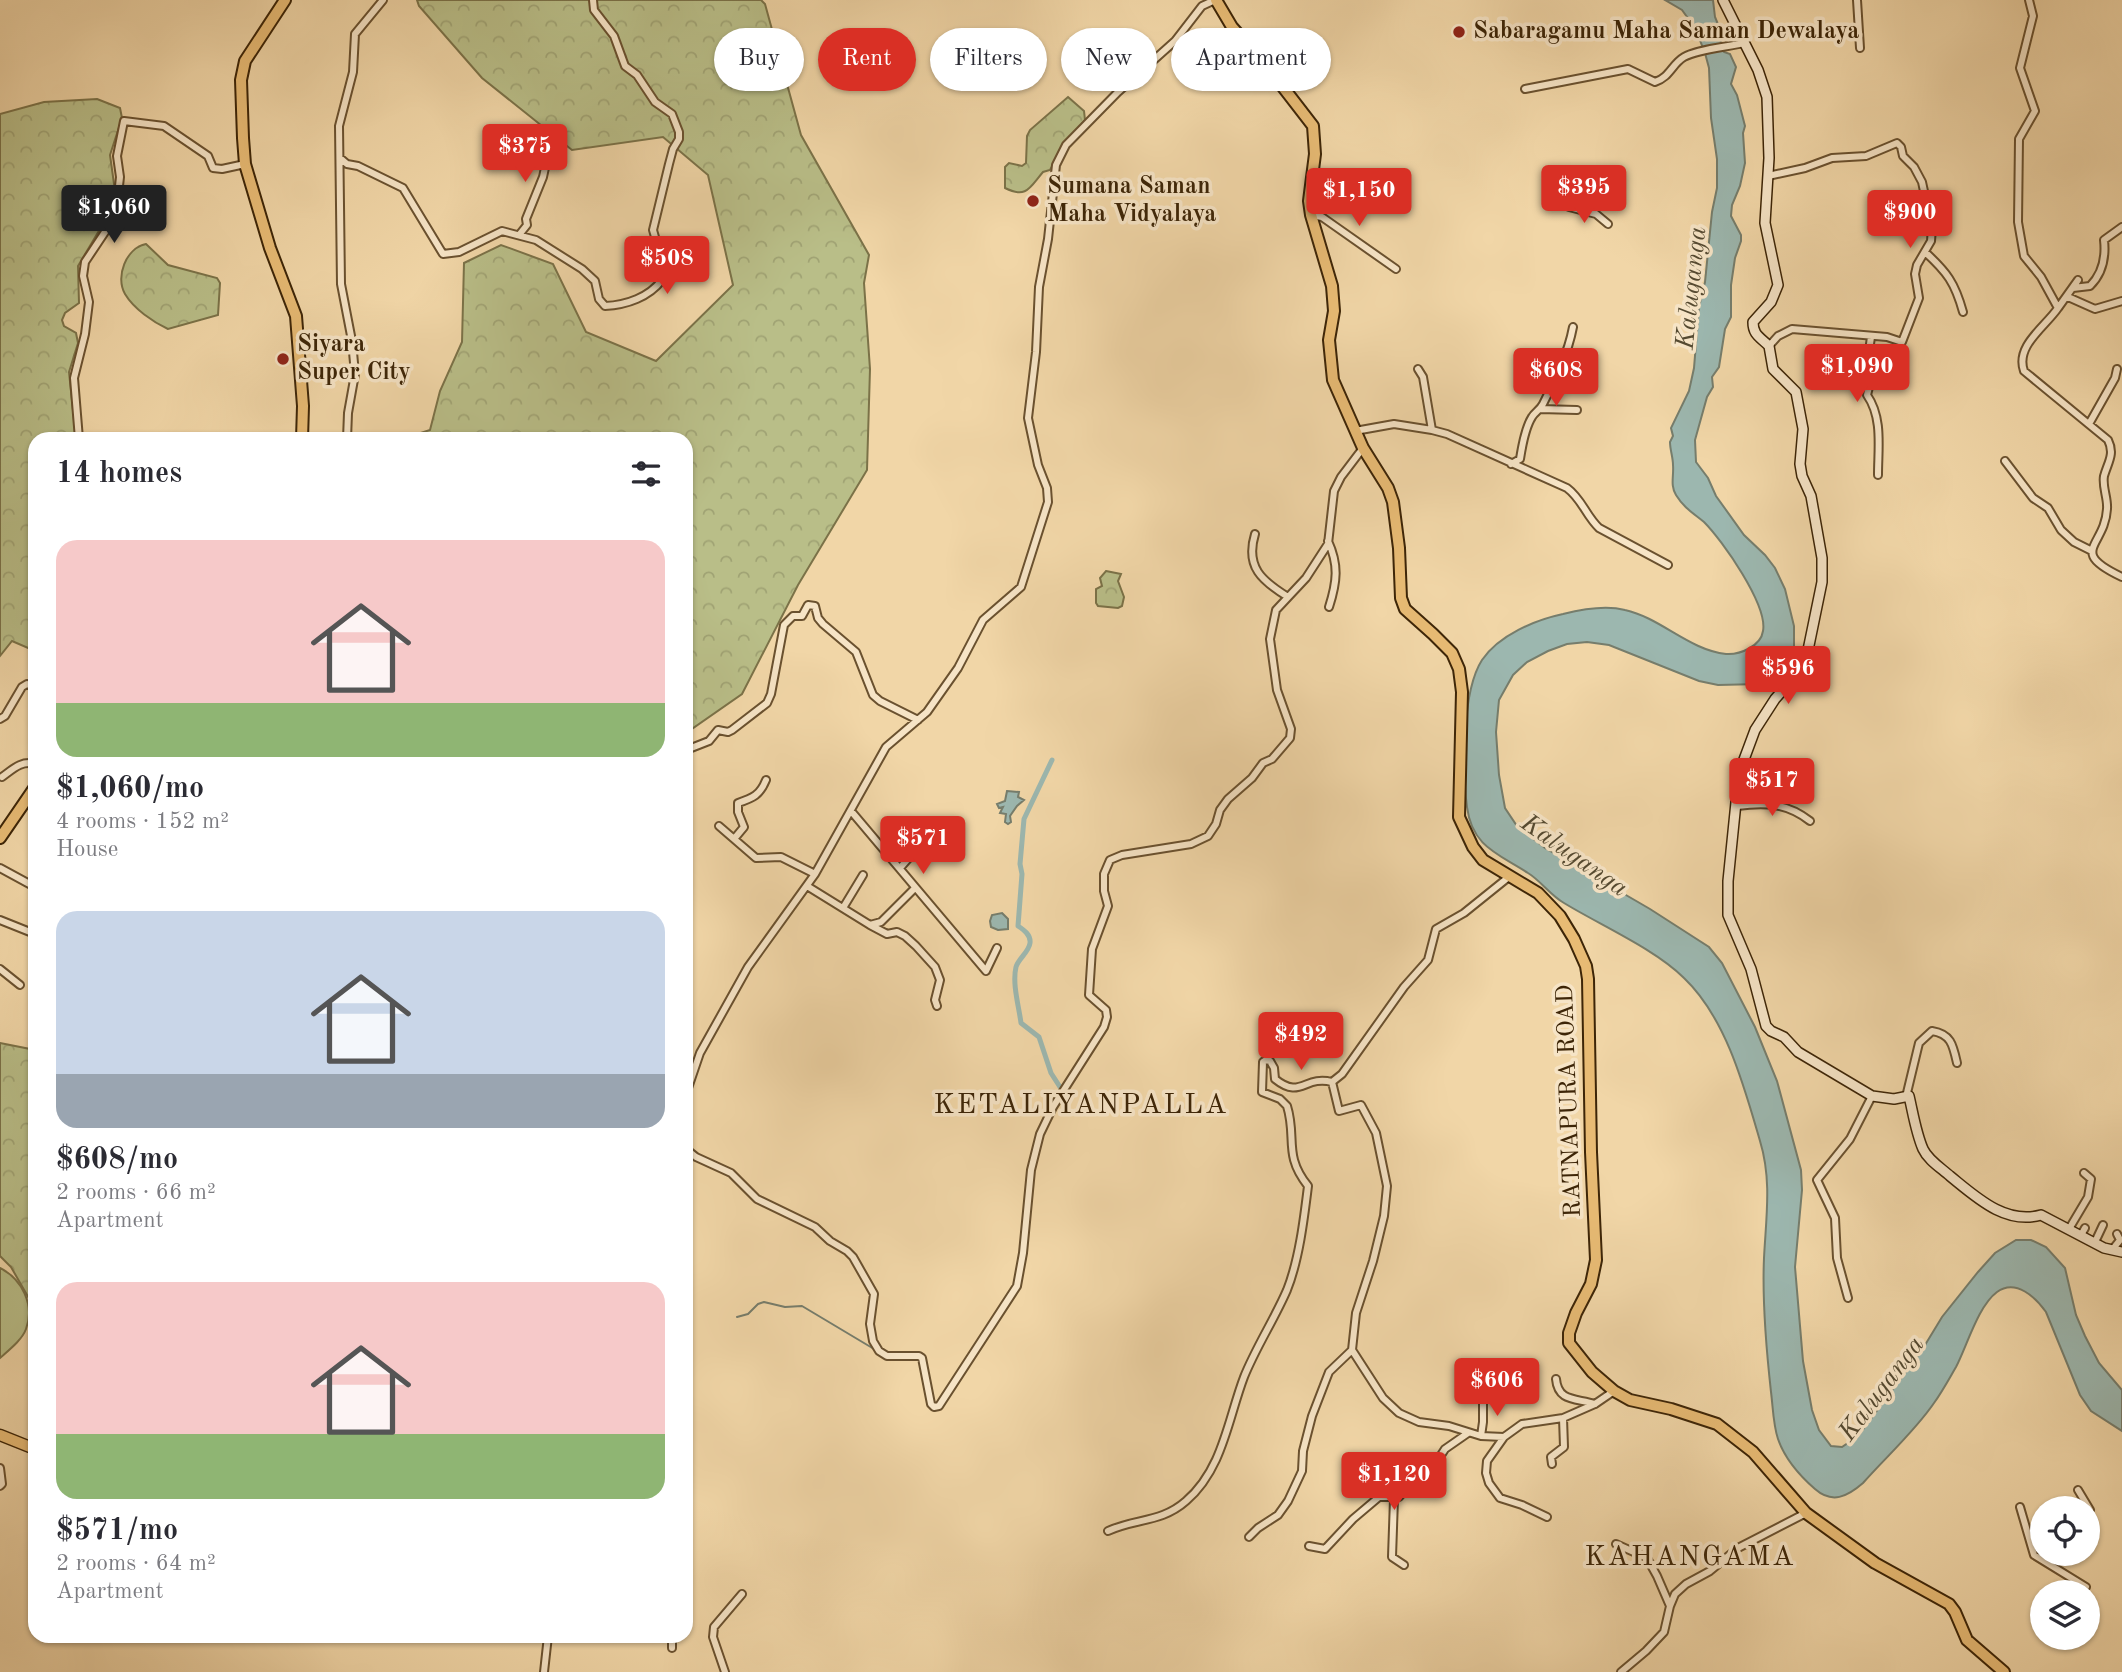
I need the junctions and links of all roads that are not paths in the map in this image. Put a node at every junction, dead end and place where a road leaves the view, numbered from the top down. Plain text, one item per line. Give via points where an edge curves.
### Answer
1 (285, 0) edge
2 (383, 0) edge
3 (593, 0) edge
4 (1215, 0) edge
5 (1723, 0) edge
6 (1857, 0) edge
7 (2029, 0) edge
8 (1744, 43) junction
9 (1860, 48) dead end
10 (1525, 89) dead end
11 (536, 137) dead end
12 (340, 158) junction
13 (245, 164) junction
14 (1768, 176) junction
15 (1569, 207) dead end
16 (1311, 215) junction
17 (1608, 224) dead end
18 (2122, 227) edge
19 (519, 234) junction
20 (1925, 253) junction
21 (1396, 269) dead end
22 (2078, 280) dead end
23 (2073, 288) junction
24 (2068, 297) junction
25 (2122, 302) edge
26 (2058, 308) junction
27 (1963, 312) dead end
28 (1573, 327) dead end
29 (1871, 337) junction
30 (1769, 346) junction
31 (1418, 369) dead end
32 (2117, 369) dead end
33 (2122, 381) edge
34 (2110, 386) junction
35 (1540, 409) junction
36 (1577, 410) dead end
37 (2089, 424) junction
38 (1432, 429) junction
39 (1355, 431) junction
40 (78, 432) edge
41 (302, 432) edge
42 (347, 432) edge
43 (1363, 448) junction
44 (2004, 461) dead end
45 (1511, 464) junction
46 (1878, 475) dead end
47 (1255, 534) dead end
48 (1328, 541) junction
49 (2092, 551) junction
50 (1668, 565) dead end
51 (2122, 577) edge
52 (1288, 597) junction
53 (1329, 607) dead end
54 (28, 684) edge
55 (0, 719) edge
56 (918, 720) junction
57 (693, 747) edge
58 (28, 763) edge
59 (2, 778) dead end
60 (766, 780) dead end
61 (28, 797) edge
62 (1737, 806) junction
63 (851, 811) junction
64 (1810, 821) dead end
65 (719, 826) dead end
66 (935, 828) dead end
67 (0, 838) edge
68 (734, 839) junction
69 (0, 868) edge
70 (900, 869) junction
71 (815, 874) junction
72 (863, 875) dead end
73 (1510, 876) junction
74 (28, 883) edge
75 (807, 886) junction
76 (915, 888) junction
77 (843, 908) junction
78 (0, 920) edge
79 (870, 925) junction
80 (28, 931) edge
81 (997, 948) dead end
82 (0, 969) edge
83 (20, 985) dead end
84 (937, 1006) dead end
85 (1957, 1063) dead end
86 (693, 1074) edge
87 (1332, 1082) junction
88 (1872, 1096) junction
89 (1906, 1097) junction
90 (693, 1155) edge
91 (2084, 1173) dead end
92 (2103, 1225) dead end
93 (2069, 1229) junction
94 (2117, 1234) dead end
95 (2095, 1242) junction
96 (2117, 1251) edge
97 (1848, 1298) dead end
98 (1352, 1350) junction
99 (1556, 1380) dead end
100 (1614, 1391) junction
101 (1483, 1397) dead end
102 (1595, 1404) junction
103 (1563, 1418) junction
104 (1468, 1433) junction
105 (0, 1435) edge
106 (1481, 1436) junction
107 (1504, 1437) junction
108 (28, 1446) edge
109 (1552, 1464) dead end
110 (0, 1468) edge
111 (0, 1486) edge
112 (2078, 1490) dead end
113 (2082, 1496) edge
114 (1394, 1499) junction
115 (2020, 1507) dead end
116 (1805, 1513) junction
117 (1547, 1517) dead end
118 (1108, 1531) dead end
119 (1249, 1537) dead end
120 (1616, 1544) dead end
121 (1309, 1546) dead end
122 (1404, 1565) dead end
123 (2075, 1580) edge
124 (743, 1594) dead end
125 (1670, 1606) junction
126 (547, 1643) edge
127 (672, 1643) edge
128 (672, 1648) dead end
129 (544, 1672) edge
130 (725, 1672) edge
131 (1621, 1672) edge
132 (2004, 1672) edge

1 - 13 highway via 245,61 241,80
2 - 12 street via 353,40 353,72 340,126
3 - 19 street via 625,66 655,102 672,114 679,132 653,230 662,280 639,299 606,306 599,299 595,281 582,269
4 - 16 highway, RATNAPURA ROAD via 1313,126
4 - 56 street via 1202,6 1175,41 1066,145 1056,165 1028,418 1048,502 1021,587 983,620 958,668
5 - 8 street
6 - 9 street
7 - 26 street via 2033,16 2020,68 2035,111 2019,139 2018,222 2024,256
8 - 10 street via 1691,54 1655,82 1628,69
8 - 14 street via 1768,97
11 - 19 street via 548,154 527,225
12 - 19 street via 403,188 443,254 458,252 502,231
12 - 42 street via 341,284 355,374
13 - 40 street via 213,167 208,156 164,126 124,121 117,156 118,195 107,229 85,262 89,302 74,378
13 - 41 highway via 296,316
14 - 20 street via 1832,158 1866,156 1896,143 1914,167 1927,199 1932,228
14 - 30 street via 1766,223 1778,285 1753,329
15 - 17 street via 1596,214
16 - 21 street via 1322,217
16 - 39 highway, RATNAPURA ROAD via 1332,286 1329,340 1333,380
18 - 23 street via 2104,240 2101,275 2090,286
20 - 27 street via 1946,268
20 - 29 street via 1915,274 1919,298 1902,342
22 - 23 street
23 - 24 street
24 - 25 street via 2095,309
24 - 26 street
26 - 37 street via 2023,352 2021,361 2024,371
28 - 35 street
29 - 30 street via 1792,329
29 - 46 street via 1869,351 1877,355 1867,395 1878,424
30 - 62 street via 1773,369 1796,392 1803,429 1800,464 1820,542 1822,582 1807,655 1755,730 1740,773
31 - 38 street
32 - 34 street
33 - 34 street
34 - 37 street
35 - 36 street
35 - 45 street via 1532,416 1520,459
37 - 49 street via 2115,447 2104,478 2105,521
38 - 39 street via 1394,424
38 - 45 street
39 - 43 highway, RATNAPURA ROAD
43 - 48 street via 1334,491
43 - 73 highway, RATNAPURA ROAD via 1393,502 1405,609 1451,653 1459,669 1459,817 1483,860
44 - 49 street via 2062,530
45 - 50 street via 1567,488 1599,528
47 - 52 street via 1251,554 1261,579
48 - 52 street via 1306,578
48 - 53 street via 1337,567
49 - 51 street via 2100,567
52 - 90 street via 1276,610 1270,639 1290,738 1228,799 1208,836 1191,844 1110,860 1104,874 1108,906 1092,950 1088,983 1089,995 1106,1010 1104,1027 1040,1134 1031,1170 1017,1286 939,1406 931,1404 922,1358 887,1356 873,1341 874,1294 853,1257 815,1227 757,1199 731,1173
54 - 55 street
56 - 57 street via 873,695 856,652 823,624 815,606 808,605 802,616 793,615 784,625 767,703 732,730 718,730 709,741
56 - 63 street via 886,747
58 - 59 street
60 - 68 street via 757,796 738,803 744,827
61 - 67 highway
62 - 64 street via 1786,806
62 - 88 street via 1728,915 1751,970 1766,1026 1798,1052
63 - 70 street
63 - 71 street
65 - 68 street
66 - 70 street
68 - 71 street via 757,858 781,857
69 - 74 street
70 - 76 street
71 - 75 street
72 - 77 street
73 - 87 street via 1436,929 1428,960
73 - 100 highway, RATNAPURA ROAD via 1538,893 1560,916 1586,966 1596,1260 1569,1343 1592,1373
75 - 77 street
75 - 86 street via 748,967
76 - 79 street via 881,922
76 - 81 street via 986,971
77 - 79 street
78 - 80 street
79 - 84 street via 905,936 935,967 940,980
82 - 83 street
85 - 89 street via 1953,1043 1933,1029 1919,1043
87 - 98 street via 1339,1111 1361,1105 1367,1114 1376,1133 1387,1186 1384,1216 1356,1313
87 - 118 street via 1320,1079 1290,1088 1275,1079 1270,1061 1263,1062 1262,1092 1287,1106 1293,1161 1308,1186 1288,1288 1243,1379 1221,1451 1207,1475 1188,1500 1168,1515
88 - 89 street
88 - 97 street via 1850,1139 1817,1180 1835,1218 1837,1258
89 - 93 street via 1924,1152 1987,1206 2008,1214 2041,1215
91 - 93 street via 2091,1179 2088,1197
92 - 95 street
93 - 95 street via 2083,1231
94 - 96 street
95 - 96 street
98 - 104 street via 1383,1398 1399,1413
98 - 119 street via 1329,1372 1312,1416 1302,1471 1288,1502
99 - 102 street via 1562,1395
100 - 102 street
100 - 116 highway, RATNAPURA ROAD via 1630,1400 1717,1424 1753,1452
101 - 106 street
102 - 103 street
103 - 107 street via 1522,1424
103 - 109 street via 1564,1447 1551,1457
104 - 106 street
104 - 114 street via 1445,1449 1430,1472
105 - 108 main road
106 - 107 street
107 - 117 street via 1488,1461 1489,1483 1500,1498
110 - 111 street
112 - 113 street
114 - 121 street via 1380,1497 1325,1549
114 - 122 street via 1392,1558
115 - 123 street via 2035,1555
116 - 125 street via 1738,1548 1686,1584
116 - 132 highway, RATNAPURA ROAD via 1875,1563 1949,1604 1967,1640
120 - 125 street via 1647,1558
124 - 130 street via 714,1627
125 - 131 street via 1664,1632
126 - 129 street
127 - 128 street

